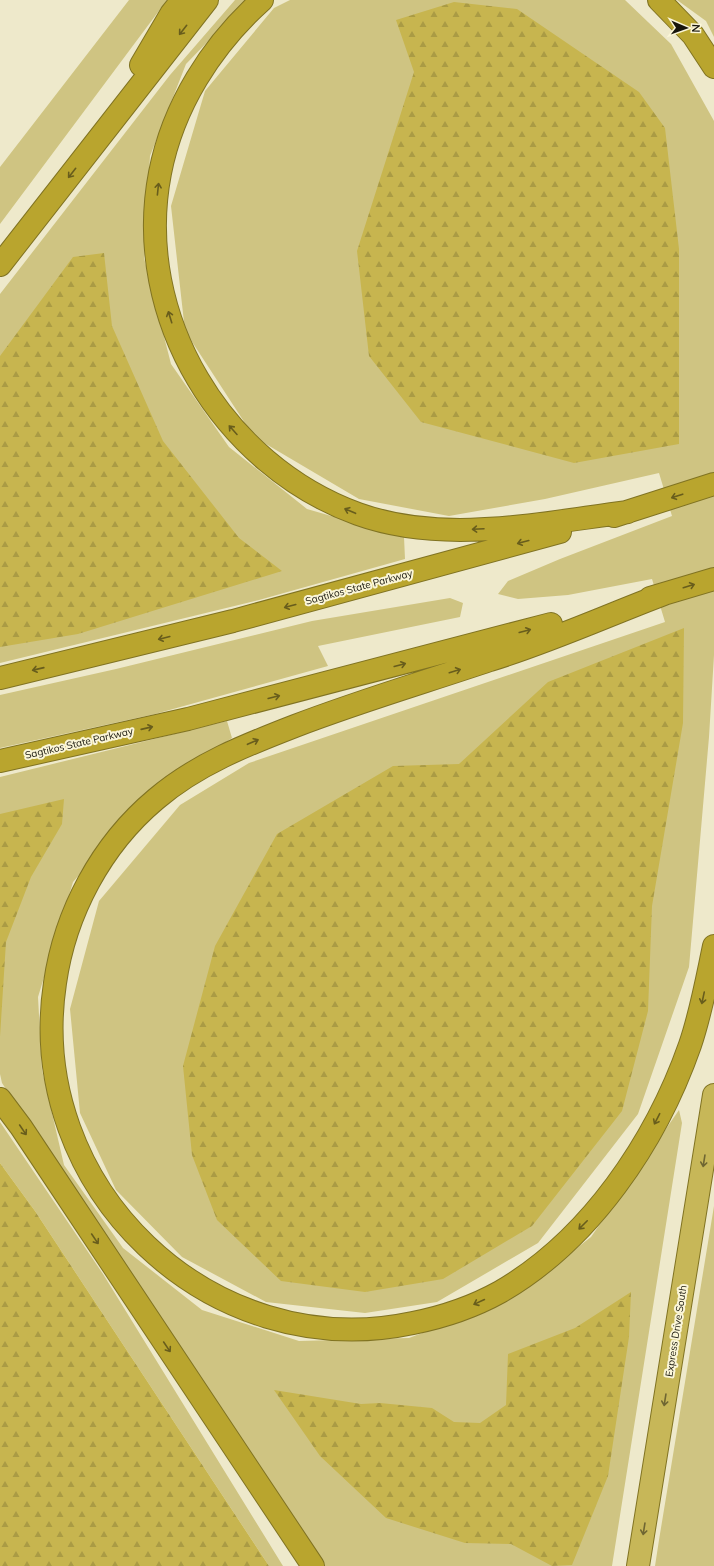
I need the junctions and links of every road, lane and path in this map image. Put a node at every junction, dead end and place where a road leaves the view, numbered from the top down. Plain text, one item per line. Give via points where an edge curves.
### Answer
1 (182, 0) edge
2 (207, 0) edge
3 (262, 0) edge
4 (659, 0) edge
5 (714, 67) edge
6 (96, 142) junction
7 (0, 265) edge
8 (714, 484) edge
9 (628, 512) junction
10 (714, 579) edge
11 (664, 594) junction
12 (0, 678) edge
13 (0, 761) edge
14 (714, 946) edge
15 (714, 1095) edge
16 (0, 1099) edge
17 (241, 1459) junction
18 (297, 1566) edge
19 (313, 1566) edge
20 (638, 1566) edge

1 - 6 highway via 171,14
2 -> 6 highway
9 -> 3 highway via 476,530 418,528 387,523 358,515 302,488 249,447 207,396 175,335 158,271 156,231 160,174 168,141 196,78 240,20
4 - 5 highway via 693,35
6 -> 7 highway
8 -> 9 highway, Sagtikos State Parkway
9 -> 12 highway, Sagtikos State Parkway via 233,621
11 -> 10 highway, Sagtikos State Parkway
13 -> 11 highway, Sagtikos State Parkway via 188,719
14 -> 11 highway via 689,1047 673,1086 642,1146 613,1188 583,1225 531,1272 500,1292 467,1308 432,1319 367,1330 304,1326 239,1308 209,1293 148,1250 102,1196 71,1136 61,1099 54,1065 52,1001 64,940 75,910 108,851 155,799 186,776 263,738 360,702 494,659
15 -> 20 highway, Express Drive South
16 -> 17 highway
17 - 18 highway
17 - 19 highway

